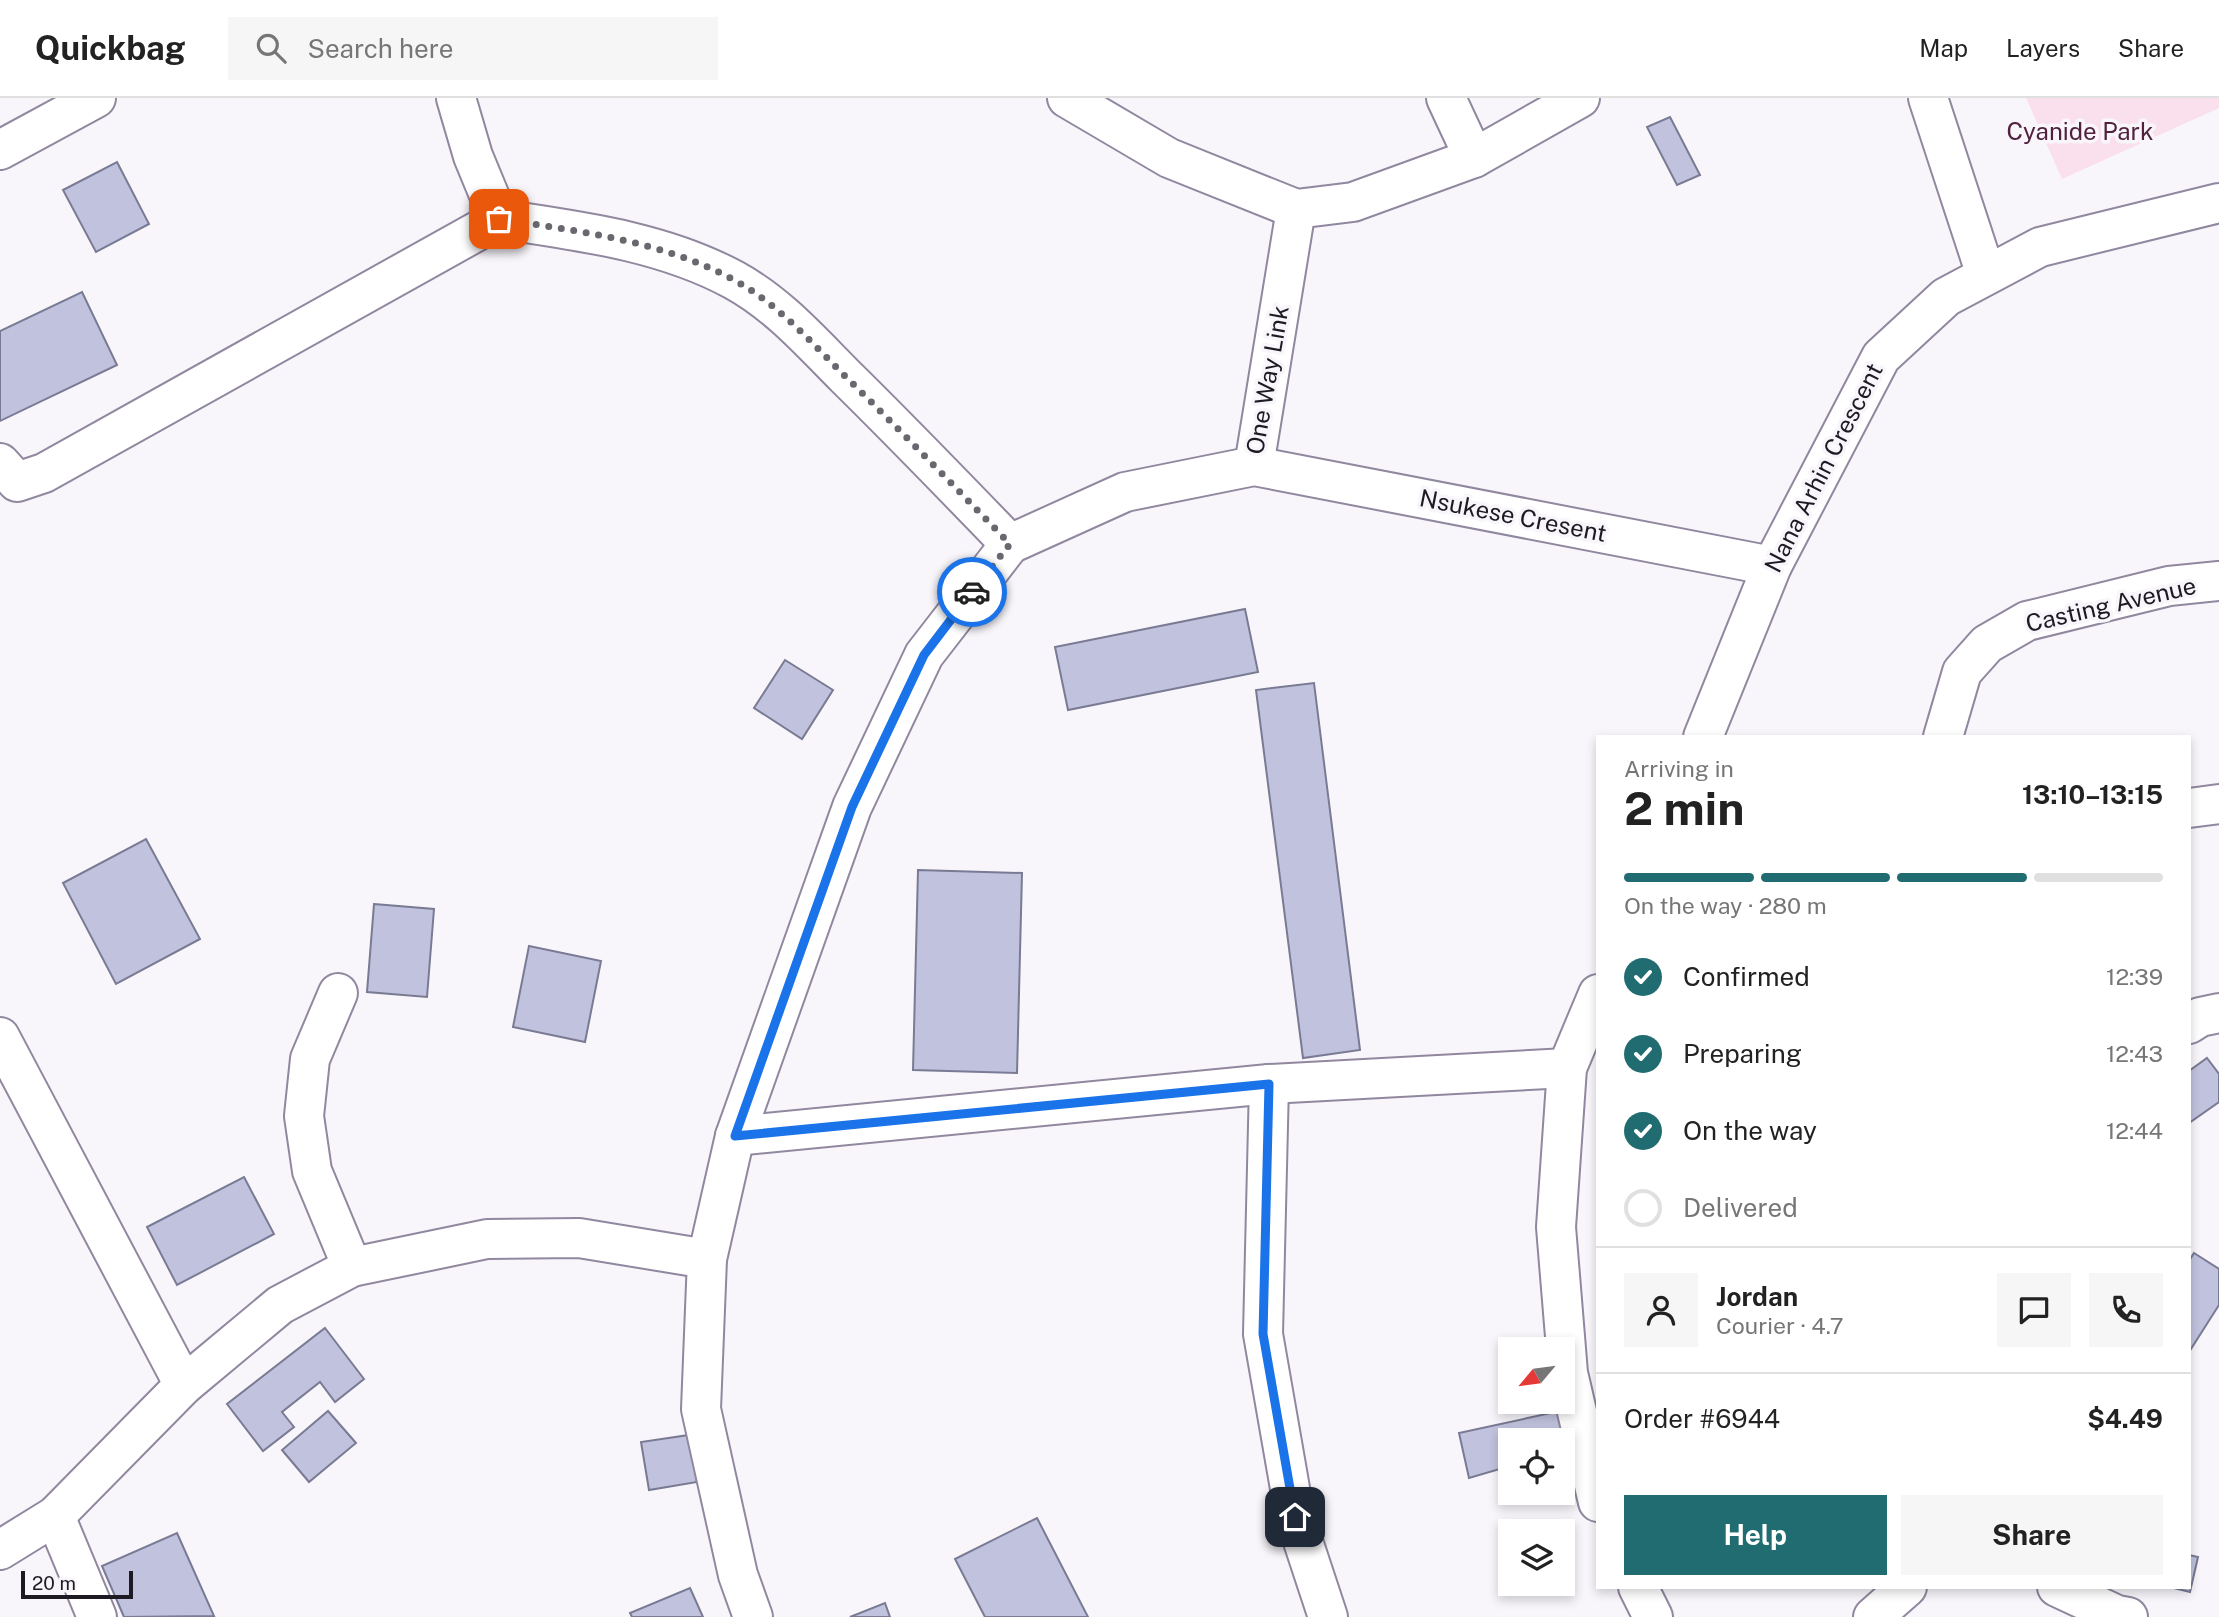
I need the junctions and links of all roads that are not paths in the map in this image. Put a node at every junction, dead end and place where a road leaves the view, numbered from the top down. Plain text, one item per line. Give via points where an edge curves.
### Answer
1 (96, 98) edge
2 (456, 98) edge
3 (1067, 98) edge
4 (1446, 98) edge
5 (1580, 98) edge
6 (1928, 98) edge
7 (0, 150) edge
8 (1474, 158) junction
9 (2219, 203) edge
10 (1296, 209) junction
11 (499, 219) junction
12 (1986, 275) junction
13 (0, 463) edge
14 (1254, 466) junction
15 (1010, 544) junction
16 (1772, 566) junction
17 (2219, 581) edge
18 (1704, 735) edge
19 (1944, 735) edge
20 (2219, 804) edge
21 (2191, 808) edge
22 (338, 993) dead end
23 (1596, 999) edge
24 (2219, 1013) edge
25 (2191, 1023) edge
26 (0, 1037) edge
27 (1567, 1068) junction
28 (1269, 1084) junction
29 (735, 1136) junction
30 (707, 1259) junction
31 (352, 1266) junction
32 (184, 1385) junction
33 (1596, 1493) edge
34 (55, 1516) junction
35 (0, 1550) edge
36 (1639, 1589) edge
37 (1905, 1589) edge
38 (2061, 1589) edge
39 (97, 1617) edge
40 (753, 1617) edge
41 (1328, 1617) edge
42 (1653, 1617) edge
43 (1872, 1617) edge
44 (2128, 1617) edge

1 - 7 street
2 - 11 street
3 - 10 street via 1169,158
4 - 8 street
5 - 8 street
6 - 12 street
8 - 10 street via 1353,202
9 - 12 street, Nana Arhin Crescent via 2040,247
10 - 14 street, One Way Link
11 - 13 street via 44,473 17,482
11 - 15 street via 607,235 734,280 779,310
12 - 16 street, Nana Arhin Crescent via 1946,297 1881,357
14 - 15 street, One Way Link via 1125,492
14 - 16 street, Nsukese Cresent
15 - 29 street via 924,655 852,807
16 - 18 street, Nana Arhin Crescent
17 - 19 street, Casting Avenue via 2169,586 2027,621 1987,644 1962,672
20 - 21 street
22 - 31 street via 310,1059 304,1116 312,1171
23 - 27 street
24 - 25 street
26 - 32 street
27 - 28 street
27 - 33 street via 1556,1227 1568,1373
28 - 29 street
28 - 41 street via 1263,1334 1295,1517
29 - 30 street
30 - 31 street via 579,1238 487,1239
30 - 40 street via 701,1409 738,1575
31 - 32 street via 280,1305
32 - 34 street
34 - 35 street
34 - 39 street
36 - 42 street
37 - 43 street
38 - 44 street

